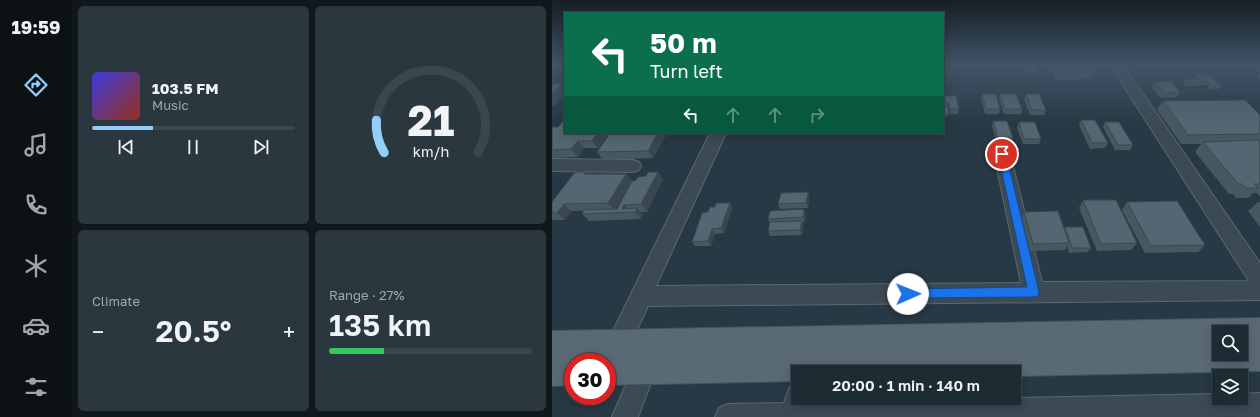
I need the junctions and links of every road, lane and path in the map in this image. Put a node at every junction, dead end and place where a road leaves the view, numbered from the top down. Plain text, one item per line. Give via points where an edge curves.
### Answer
1 (1128, 84) edge
2 (718, 134) edge
3 (1002, 154) dead end
4 (552, 165) edge
5 (633, 166) dead end
6 (1260, 280) edge
7 (1260, 290) edge
8 (1034, 292) junction
9 (641, 296) junction
10 (1260, 331) edge
11 (552, 345) edge
12 (582, 353) edge
13 (615, 353) edge
14 (1260, 356) edge
15 (649, 357) junction
16 (616, 360) edge
17 (804, 360) edge
18 (564, 370) edge
19 (552, 371) edge
20 (1260, 406) edge
21 (796, 410) edge
22 (625, 417) edge
23 (728, 417) edge

1 - 6 street
2 - 9 street
3 - 8 street
4 - 5 street
7 - 8 street
8 - 9 street
9 - 13 street
10 - 17 main road
11 - 12 main road
14 - 17 main road
15 - 16 main road
15 - 17 main road
15 - 22 street
18 - 19 main road
20 - 21 street
21 - 23 street

